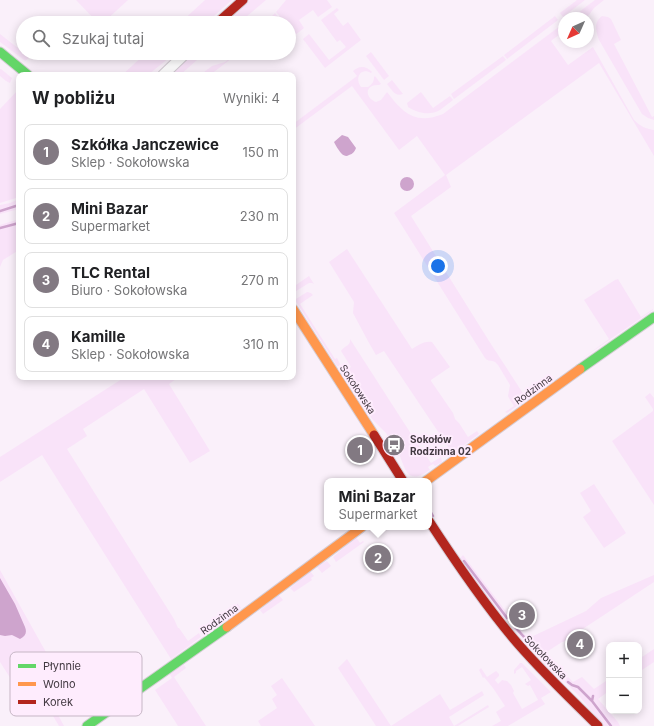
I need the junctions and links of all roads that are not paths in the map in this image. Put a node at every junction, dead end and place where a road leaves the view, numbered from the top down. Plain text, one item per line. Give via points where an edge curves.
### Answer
1 (242, 0) edge
2 (225, 16) edge
3 (0, 52) edge
4 (179, 60) edge
5 (24, 72) edge
6 (166, 72) edge
7 (296, 314) edge
8 (654, 317) edge
9 (401, 478) edge
10 (430, 478) edge
11 (432, 525) edge
12 (358, 530) edge
13 (142, 687) edge
14 (101, 716) edge
15 (87, 726) edge
16 (598, 726) edge

1 - 2 street
3 - 5 street
4 - 6 street
7 - 9 street, Sokołowska
8 - 10 street, Rodzinna
11 - 16 street, Sokołowska via 502,625
12 - 13 street, Rodzinna
14 - 15 street, Rodzinna

